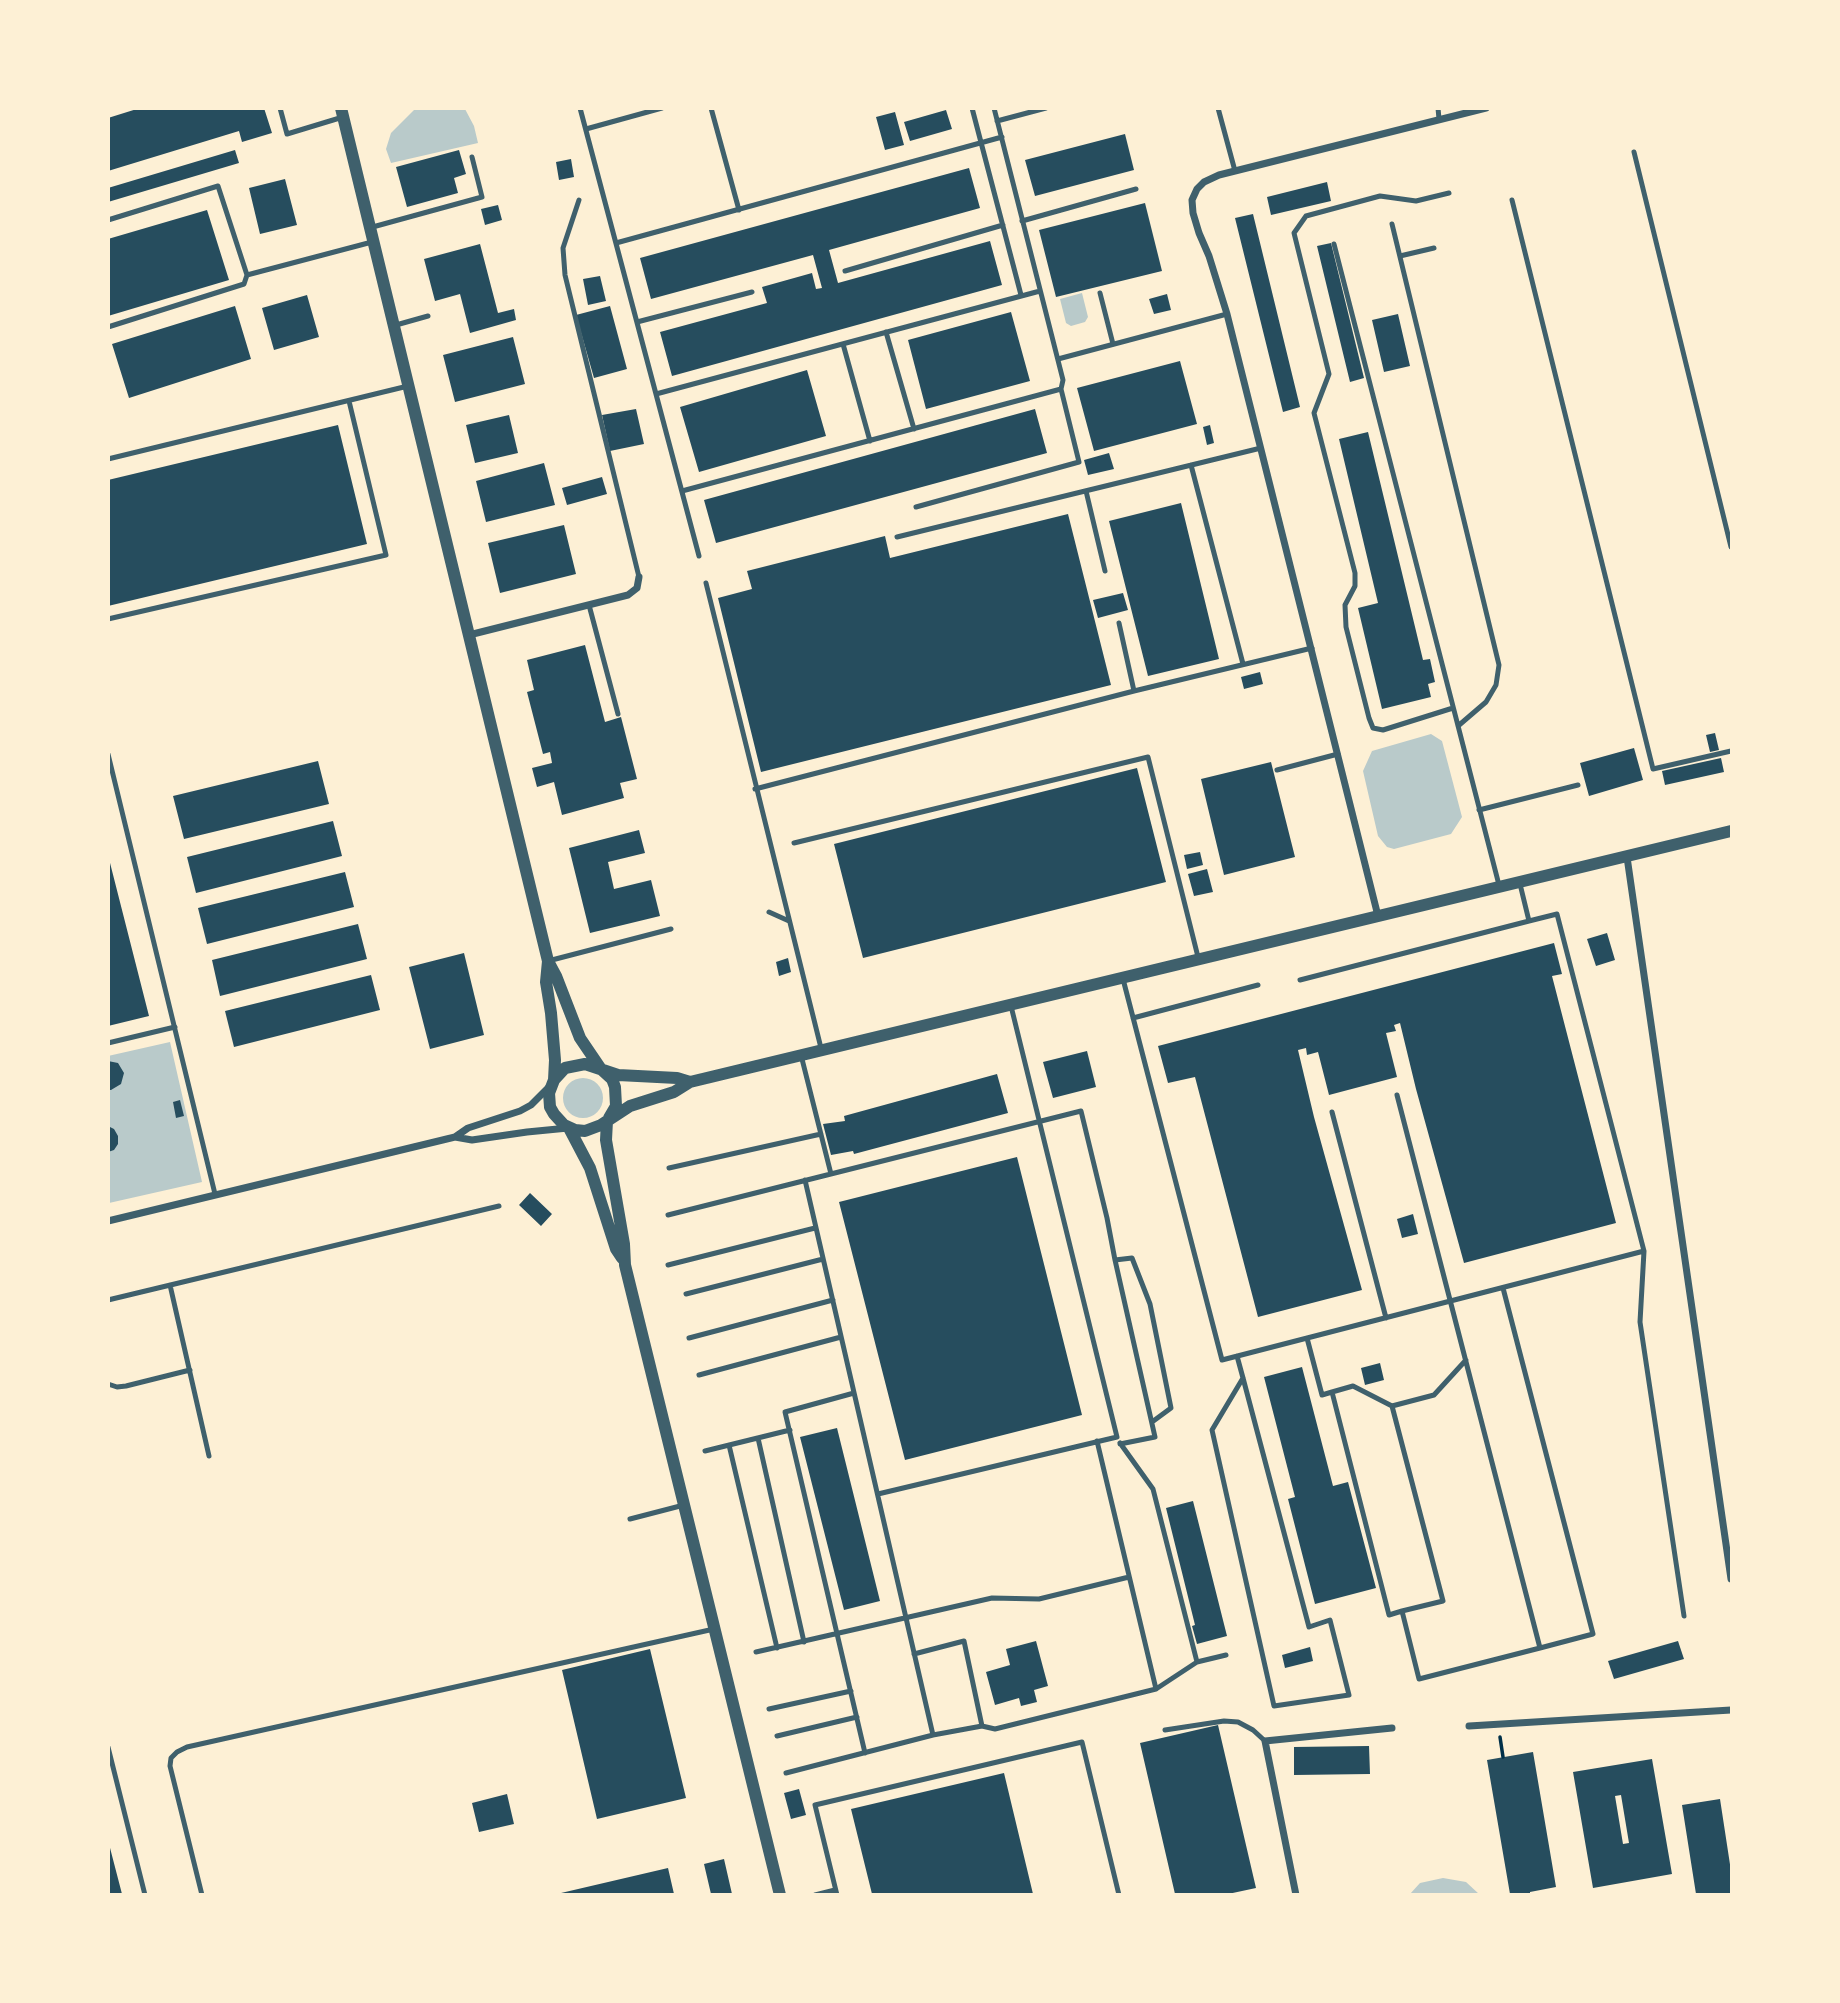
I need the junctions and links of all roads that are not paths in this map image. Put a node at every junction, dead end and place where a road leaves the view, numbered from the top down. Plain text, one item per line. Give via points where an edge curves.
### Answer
1 (281, 108) edge
2 (580, 108) edge
3 (662, 108) edge
4 (711, 108) edge
5 (972, 108) edge
6 (994, 108) edge
7 (1046, 108) edge
8 (1218, 108) edge
9 (1438, 108) edge
10 (1486, 108) edge
11 (342, 113) edge
12 (1439, 119) junction
13 (997, 121) junction
14 (586, 130) junction
15 (1002, 137) junction
16 (982, 143) junction
17 (1634, 152) dead end
18 (472, 157) dead end
19 (1235, 171) junction
20 (1136, 189) dead end
21 (1449, 192) dead end
22 (579, 200) dead end
23 (1512, 200) dead end
24 (739, 210) junction
25 (108, 220) edge
26 (1022, 221) junction
27 (1392, 224) dead end
28 (1003, 225) junction
29 (369, 228) junction
30 (373, 242) junction
31 (616, 243) junction
32 (1334, 244) dead end
33 (1434, 248) dead end
34 (1400, 256) junction
35 (845, 271) dead end
36 (247, 275) junction
37 (1040, 291) junction
38 (752, 292) dead end
39 (1100, 293) dead end
40 (1021, 295) junction
41 (1227, 314) junction
42 (428, 316) dead end
43 (637, 322) junction
44 (393, 326) junction
45 (108, 327) edge
46 (886, 332) junction
47 (843, 344) junction
48 (1112, 344) junction
49 (1058, 359) junction
50 (408, 386) junction
51 (1061, 389) junction
52 (656, 394) junction
53 (349, 401) junction
54 (914, 429) junction
55 (870, 441) junction
56 (1261, 448) junction
57 (108, 459) edge
58 (1191, 465) junction
59 (682, 491) junction
60 (1086, 491) junction
61 (916, 507) dead end
62 (897, 537) dead end
63 (1731, 547) edge
64 (699, 556) dead end
65 (1105, 571) dead end
66 (639, 577) joint
67 (706, 583) dead end
68 (589, 605) junction
69 (108, 619) edge
70 (1119, 623) dead end
71 (469, 635) junction
72 (1312, 648) junction
73 (1242, 664) junction
74 (1134, 691) junction
75 (1453, 708) junction
76 (618, 714) dead end
77 (1458, 726) junction
78 (1731, 751) edge
79 (108, 754) edge
80 (1338, 754) junction
81 (1277, 770) dead end
82 (1578, 785) dead end
83 (755, 789) junction
84 (1479, 810) junction
85 (1731, 831) edge
86 (794, 843) dead end
87 (1627, 857) junction
88 (1519, 881) junction
89 (1499, 886) junction
90 (769, 912) dead end
91 (1378, 916) junction
92 (789, 921) junction
93 (1529, 922) junction
94 (671, 929) dead end
95 (1198, 959) junction
96 (548, 961) junction
97 (1123, 977) junction
98 (1300, 980) dead end
99 (1258, 985) dead end
100 (1011, 1004) junction
101 (1133, 1018) junction
102 (175, 1027) junction
103 (108, 1043) edge
104 (821, 1050) junction
105 (800, 1054) junction
106 (601, 1069) junction
107 (554, 1080) junction
108 (690, 1082) junction
109 (1397, 1095) dead end
110 (1332, 1112) dead end
111 (607, 1121) junction
112 (1039, 1122) junction
113 (569, 1128) junction
114 (821, 1134) junction
115 (455, 1137) junction
116 (669, 1168) dead end
117 (831, 1174) junction
118 (805, 1180) junction
119 (215, 1194) junction
120 (499, 1206) dead end
121 (668, 1215) dead end
122 (108, 1221) edge
123 (816, 1228) junction
124 (1644, 1251) junction
125 (823, 1259) junction
126 (1115, 1261) junction
127 (625, 1265) junction
128 (668, 1265) dead end
129 (170, 1285) junction
130 (1503, 1288) junction
131 (686, 1294) dead end
132 (108, 1300) edge
133 (832, 1300) junction
134 (1450, 1302) junction
135 (1386, 1318) junction
136 (689, 1338) dead end
137 (841, 1338) junction
138 (1307, 1338) junction
139 (1237, 1356) junction
140 (1466, 1360) junction
141 (190, 1370) junction
142 (699, 1376) dead end
143 (1243, 1378) junction
144 (108, 1384) edge
145 (1332, 1392) junction
146 (854, 1393) junction
147 (1392, 1406) junction
148 (1152, 1422) junction
149 (790, 1430) junction
150 (1117, 1437) junction
151 (758, 1438) junction
152 (1097, 1441) junction
153 (1120, 1444) junction
154 (729, 1445) junction
155 (705, 1451) dead end
156 (209, 1456) dead end
157 (878, 1494) junction
158 (684, 1505) junction
159 (630, 1518) dead end
160 (1129, 1577) junction
161 (1731, 1579) edge
162 (1402, 1611) junction
163 (1684, 1616) dead end
164 (905, 1617) junction
165 (715, 1629) junction
166 (837, 1635) junction
167 (804, 1642) junction
168 (777, 1648) junction
169 (1540, 1648) junction
170 (756, 1652) dead end
171 (914, 1654) junction
172 (1226, 1655) dead end
173 (1197, 1662) junction
174 (1156, 1689) junction
175 (850, 1691) junction
176 (769, 1709) dead end
177 (1731, 1710) edge
178 (857, 1717) junction
179 (982, 1726) junction
180 (1469, 1726) dead end
181 (1392, 1728) dead end
182 (1165, 1731) dead end
183 (933, 1735) junction
184 (777, 1736) dead end
185 (1265, 1741) junction
186 (108, 1747) edge
187 (865, 1753) junction
188 (786, 1773) dead end
189 (836, 1892) edge
190 (145, 1895) edge
191 (202, 1895) edge
192 (780, 1895) edge
193 (816, 1895) edge
194 (1119, 1895) edge
195 (1296, 1895) edge

1 - 11 lane via 287,134
2 - 14 lane
3 - 14 lane
4 - 24 lane
5 - 16 lane
6 - 13 lane
7 - 13 lane
8 - 19 lane
9 - 12 lane
10 - 12 street
11 - 29 street
12 - 19 street
13 - 15 lane
14 - 31 lane
15 - 16 lane
15 - 26 lane
16 - 24 lane
16 - 28 lane
17 - 63 lane
18 - 29 lane via 482,197
19 - 41 street via 1204,182 1192,200
20 - 26 lane
21 - 75 lane via 1416,201 1380,196 1306,216 1294,233 1329,374 1314,413 1355,573 1355,586 1345,605 1346,627 1369,718 1373,728 1383,730
22 - 66 lane via 563,248 565,275
23 - 78 lane via 1653,769
24 - 31 lane
25 - 36 lane via 218,186
26 - 37 lane
27 - 34 lane
28 - 35 lane
28 - 40 lane
29 - 30 street
30 - 36 lane
30 - 44 street
31 - 43 lane
32 - 75 lane
33 - 34 lane
34 - 77 lane via 1499,665 1496,685 1486,702
36 - 45 lane via 244,284
37 - 40 lane
37 - 49 lane
38 - 43 lane
39 - 48 lane
40 - 46 lane
41 - 48 lane
41 - 56 street
42 - 44 lane
43 - 52 lane
44 - 50 street
46 - 47 lane
46 - 54 lane
47 - 52 lane
47 - 55 lane
48 - 49 lane
49 - 51 lane
50 - 53 lane
50 - 71 street
51 - 54 lane
51 - 61 lane via 1079,462
52 - 59 lane
53 - 57 lane
53 - 69 lane via 386,555
54 - 55 lane
55 - 59 lane
56 - 58 lane
56 - 72 street
58 - 60 lane
58 - 73 lane
59 - 64 lane
60 - 62 lane
60 - 65 lane
66 - 68 street via 637,588 628,595
67 - 83 lane
68 - 71 street
68 - 76 lane
70 - 74 lane
71 - 96 street
72 - 73 lane
72 - 80 street
73 - 74 lane
74 - 83 lane
75 - 77 lane
77 - 84 lane
79 - 102 lane
80 - 81 lane
80 - 91 street
82 - 84 lane
83 - 92 lane
84 - 89 lane
85 - 87 street
86 - 95 lane via 1148,757
87 - 88 street
87 - 161 street
88 - 89 street
88 - 93 lane
89 - 91 street
90 - 92 lane
91 - 95 street
92 - 104 lane
93 - 98 lane
93 - 124 lane via 1557,914
94 - 96 lane
95 - 97 street
96 - 106 street via 580,1038
96 - 107 street via 545,982 554,1041
97 - 100 street
97 - 101 lane
99 - 101 lane
100 - 104 street
100 - 112 lane
101 - 139 lane via 1222,1360
102 - 103 lane
102 - 119 lane
104 - 105 street
105 - 108 street
105 - 114 lane
106 - 107 street via 577,1064 565,1068
106 - 108 street via 629,1077
106 - 111 street via 616,1094
107 - 113 street via 550,1107
107 - 115 street via 531,1105
108 - 111 street via 630,1106
109 - 134 lane
110 - 135 lane
111 - 113 street via 591,1130
111 - 127 street
112 - 117 lane
112 - 126 lane via 1081,1111
112 - 150 lane
113 - 115 street via 472,1140
113 - 127 street via 590,1168
114 - 116 lane
114 - 117 lane
115 - 119 street
117 - 118 lane
118 - 121 lane
118 - 123 lane
119 - 122 street
120 - 129 lane
123 - 125 lane
123 - 128 lane
124 - 130 lane
124 - 163 lane via 1640,1322
125 - 131 lane
125 - 133 lane
126 - 148 lane
126 - 148 lane via 1132,1258 1150,1304 1171,1408
127 - 158 street
129 - 132 lane
129 - 141 lane
130 - 134 lane
130 - 169 lane via 1593,1634
133 - 136 lane
133 - 137 lane
134 - 135 lane
134 - 140 lane
135 - 138 lane
137 - 142 lane
137 - 146 lane
138 - 139 lane
138 - 145 lane via 1322,1395
139 - 143 lane
140 - 147 lane via 1434,1395
140 - 169 lane
141 - 144 lane via 126,1386
141 - 156 lane
143 - 143 lane via 1309,1627 1330,1620 1349,1695 1274,1706 1212,1430
145 - 147 lane via 1353,1386
145 - 162 lane via 1389,1615
146 - 149 lane via 785,1412
146 - 157 lane
147 - 162 lane via 1443,1601
148 - 153 lane via 1155,1437
149 - 151 lane
149 - 166 lane
150 - 152 lane
150 - 153 lane
151 - 154 lane
151 - 167 lane
152 - 157 lane
152 - 160 lane
153 - 173 lane via 1153,1489
154 - 155 lane
154 - 168 lane
157 - 164 lane
158 - 159 lane
158 - 165 street
160 - 164 lane via 1039,1599 992,1598
160 - 174 lane
162 - 169 lane via 1419,1679
164 - 166 lane
164 - 171 lane
165 - 191 lane via 177,1752 170,1766
165 - 192 street
166 - 167 lane
166 - 175 lane
167 - 168 lane
168 - 170 lane
171 - 179 lane via 964,1641
171 - 183 lane
172 - 173 lane
173 - 174 lane
174 - 179 lane via 995,1729
175 - 176 lane
175 - 178 lane
177 - 180 street
178 - 184 lane
178 - 187 lane
179 - 183 lane
181 - 185 street
182 - 185 lane via 1238,1722
183 - 187 lane
185 - 195 street
186 - 190 lane
187 - 188 lane
189 - 193 lane
189 - 194 lane via 815,1805 1082,1741

